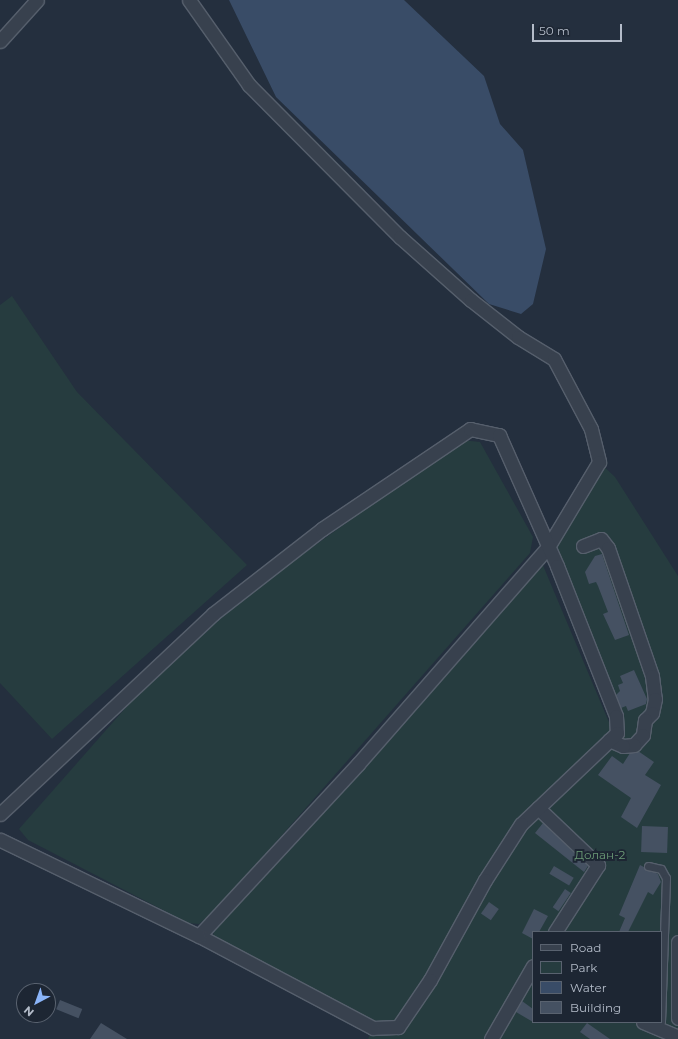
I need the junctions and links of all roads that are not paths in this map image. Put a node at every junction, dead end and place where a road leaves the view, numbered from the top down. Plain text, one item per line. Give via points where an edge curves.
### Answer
1 (37, 0) edge
2 (189, 0) edge
3 (0, 41) edge
4 (583, 546) dead end
5 (548, 547) junction
6 (609, 740) junction
7 (538, 808) junction
8 (0, 814) edge
9 (0, 840) edge
10 (648, 866) dead end
11 (556, 931) edge
12 (199, 936) junction
13 (678, 942) edge
14 (532, 969) edge
15 (662, 1005) edge
16 (678, 1018) edge
17 (646, 1023) edge
18 (661, 1028) edge
19 (678, 1037) edge
20 (491, 1039) edge

1 - 3 street
2 - 5 street via 249,86 400,237 471,300 518,337 554,359 591,429 599,462
4 - 6 street via 593,539 601,539 608,548 652,676 655,699 652,712 645,720 643,735 634,745 623,746
5 - 6 street via 616,716 617,733
5 - 8 street via 498,436 470,429 322,529 213,614
5 - 12 street via 358,764
6 - 7 street
7 - 11 street via 598,865
7 - 12 street via 521,824 485,880 430,980 398,1027 373,1028
9 - 12 street
10 - 15 lane via 665,873 667,889
13 - 16 street
14 - 20 street
17 - 18 street
18 - 19 street

